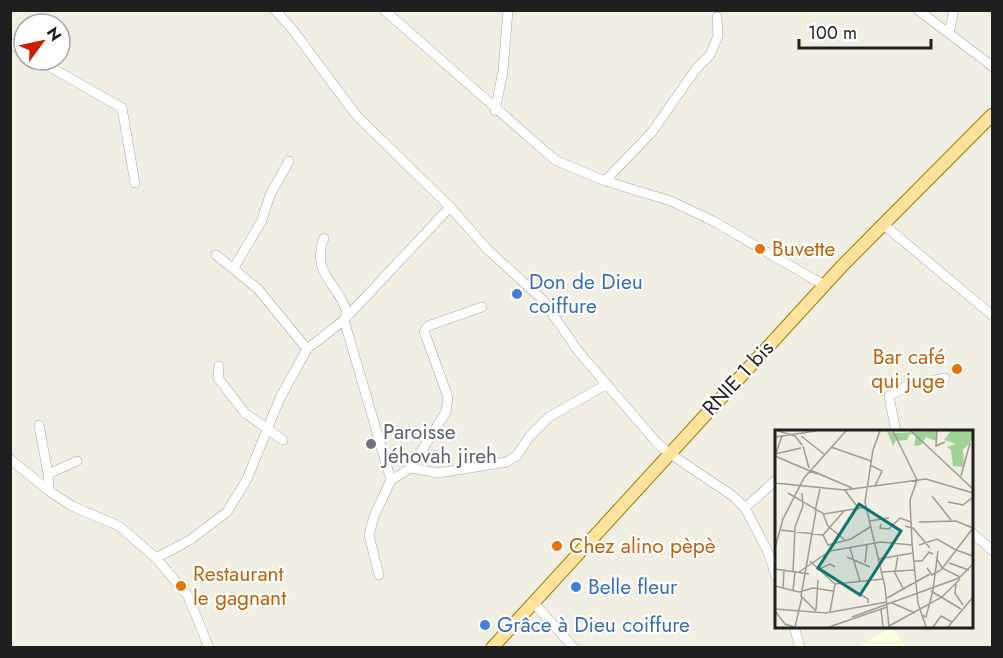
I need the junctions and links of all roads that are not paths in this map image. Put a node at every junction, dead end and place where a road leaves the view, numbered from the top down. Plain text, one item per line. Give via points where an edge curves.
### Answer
1 (275, 10) edge
2 (384, 10) edge
3 (508, 10) edge
4 (918, 10) edge
5 (954, 10) edge
6 (717, 17) dead end
7 (949, 33) junction
8 (993, 66) edge
9 (59, 72) edge
10 (495, 111) junction
11 (993, 115) edge
12 (289, 161) dead end
13 (605, 181) junction
14 (135, 183) dead end
15 (450, 207) junction
16 (883, 224) junction
17 (324, 238) dead end
18 (216, 255) dead end
19 (234, 268) junction
20 (824, 285) junction
21 (482, 307) dead end
22 (993, 315) edge
23 (344, 320) junction
24 (307, 349) junction
25 (219, 366) dead end
26 (945, 378) dead end
27 (607, 384) junction
28 (39, 425) dead end
29 (269, 429) junction
30 (896, 430) edge
31 (283, 440) dead end
32 (669, 453) junction
33 (10, 459) edge
34 (76, 461) dead end
35 (411, 468) junction
36 (48, 474) junction
37 (391, 480) junction
38 (775, 482) edge
39 (49, 491) junction
40 (745, 508) junction
41 (973, 534) edge
42 (993, 550) edge
43 (156, 558) junction
44 (775, 571) edge
45 (379, 576) dead end
46 (533, 602) junction
47 (794, 628) edge
48 (209, 648) edge
49 (492, 648) edge
50 (574, 648) edge
51 (800, 648) edge

1 - 15 street via 356,115
2 - 10 street via 467,81
3 - 10 street
4 - 7 street
5 - 7 street
6 - 13 street via 718,36 710,56 696,69 652,132
7 - 8 street
9 - 14 street via 122,108
10 - 13 street via 555,160
11 - 16 main road, RNIE 1 bis
12 - 19 street
13 - 20 street via 671,201 713,220
15 - 23 street
15 - 27 street via 488,250 543,300 578,351
16 - 20 main road, RNIE 1 bis
16 - 22 street
17 - 23 street via 318,254 323,272 346,306
18 - 19 street
19 - 24 street via 258,289
20 - 32 main road, RNIE 1 bis
21 - 35 street via 424,331 448,397 446,412
23 - 24 street
23 - 37 street
24 - 29 street via 280,398
25 - 29 street via 218,378 245,413
26 - 30 street via 907,386 889,396
27 - 32 street
27 - 35 street via 549,417 517,455 500,465 438,472
28 - 36 street
29 - 31 street
29 - 43 street via 227,512 190,540
32 - 40 street
32 - 46 main road, RNIE 1 bis
33 - 39 street
34 - 36 street
35 - 37 street
36 - 39 street
37 - 45 street via 369,535
38 - 40 street
39 - 43 street via 72,506 119,526
40 - 44 street
41 - 42 street
43 - 48 street via 188,596
46 - 49 main road, RNIE 1 bis
46 - 50 street
47 - 51 street

